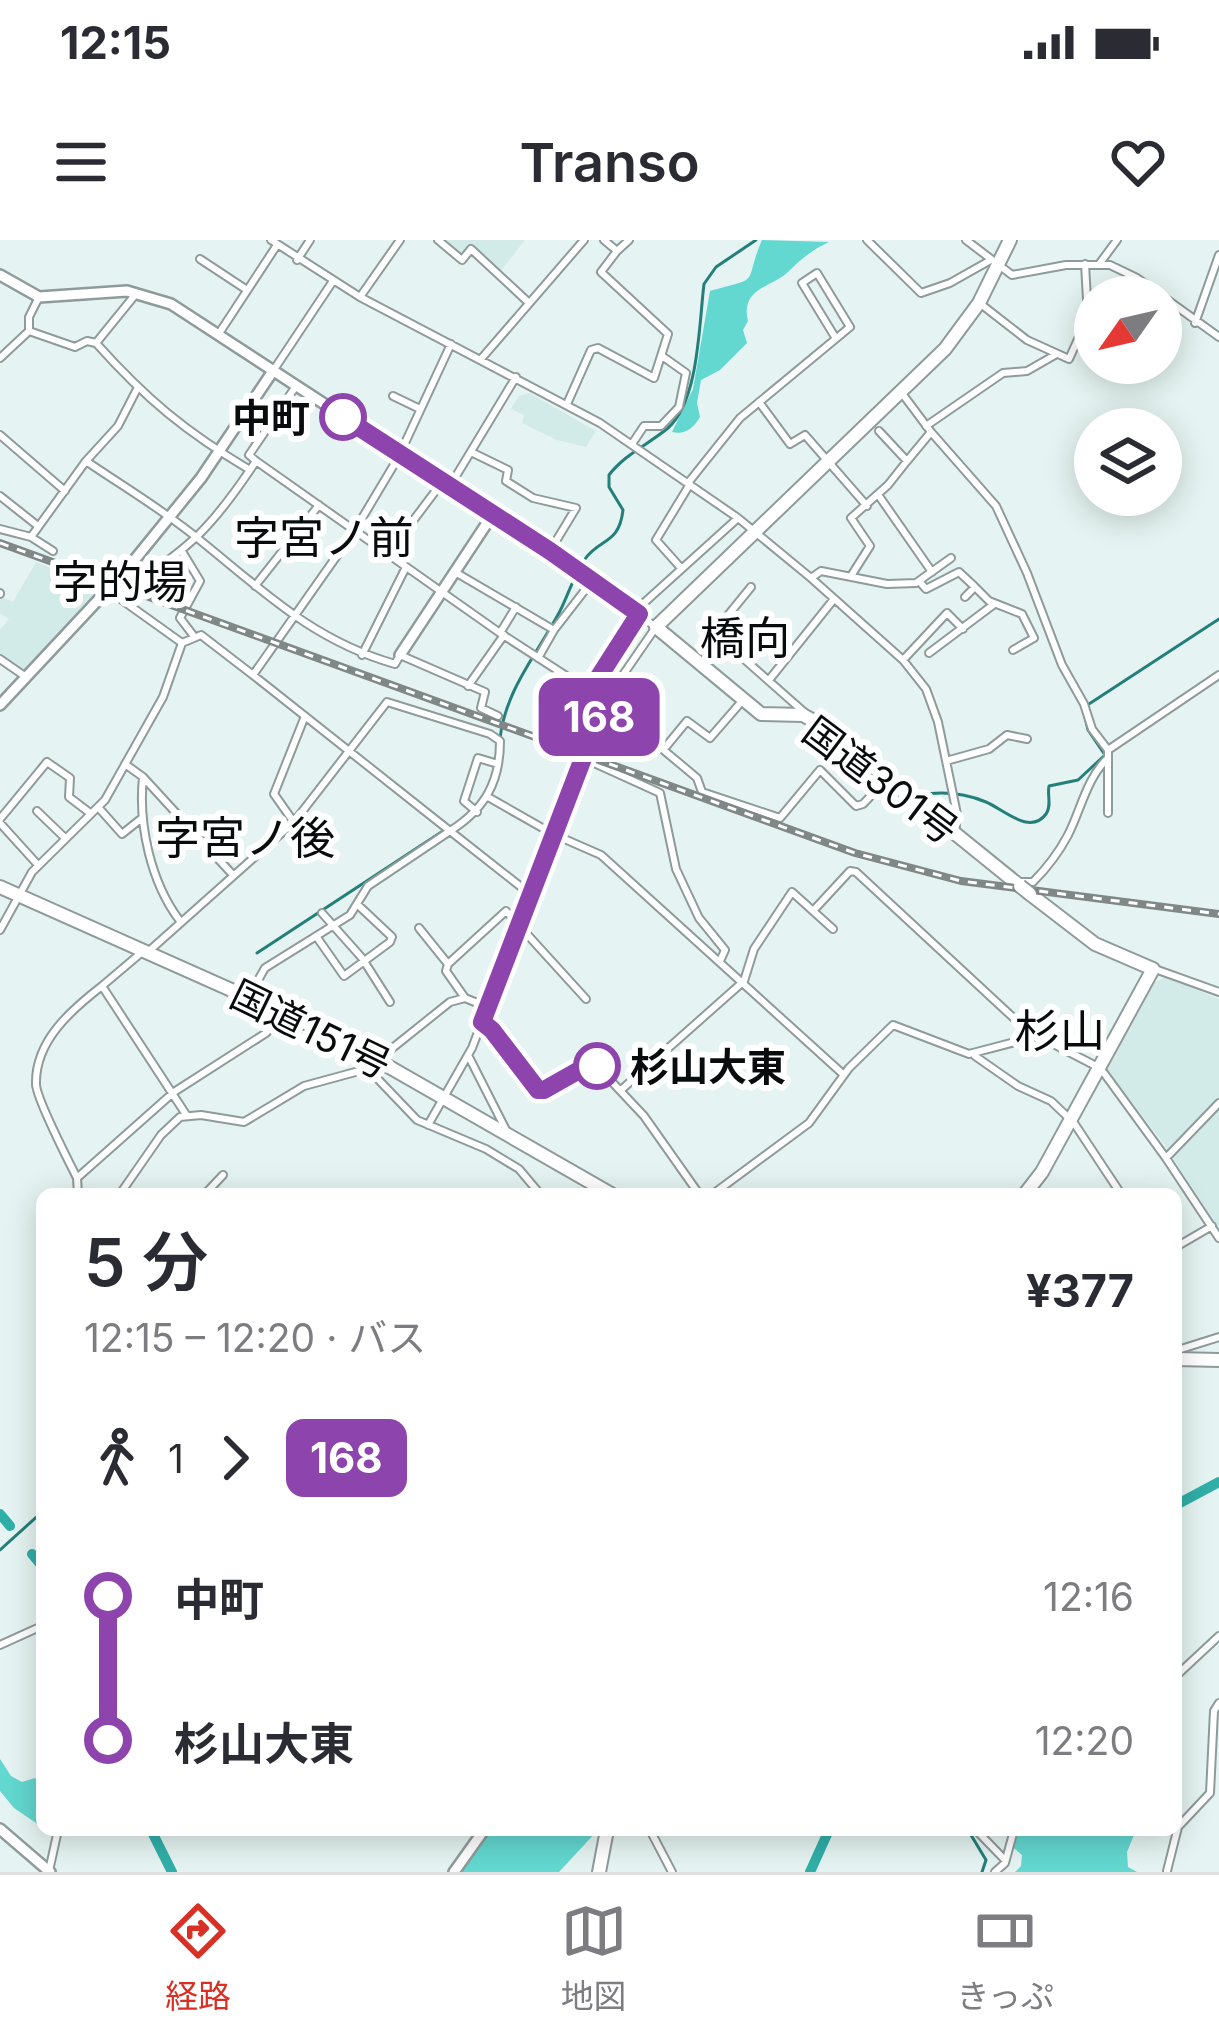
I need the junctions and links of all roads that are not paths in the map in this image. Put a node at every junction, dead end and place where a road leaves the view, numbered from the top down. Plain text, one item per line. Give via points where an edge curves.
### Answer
1 (310, 240) edge
2 (400, 240) edge
3 (438, 240) edge
4 (584, 240) edge
5 (604, 240) edge
6 (629, 240) edge
7 (867, 240) edge
8 (966, 240) edge
9 (1010, 240) edge
10 (1117, 240) edge
11 (274, 243) edge
12 (617, 251) junction
13 (1219, 255) edge
14 (200, 259) dead end
15 (297, 260) junction
16 (1085, 263) junction
17 (1100, 263) junction
18 (994, 265) junction
19 (0, 275) edge
20 (333, 281) junction
21 (247, 290) junction
22 (136, 292) junction
23 (39, 296) junction
24 (360, 297) junction
25 (529, 303) junction
26 (979, 303) junction
27 (1195, 323) junction
28 (29, 331) junction
29 (218, 335) junction
30 (835, 337) junction
31 (1219, 337) edge
32 (97, 344) junction
33 (451, 344) junction
34 (1055, 355) junction
35 (662, 356) junction
36 (0, 358) edge
37 (481, 359) junction
38 (273, 371) junction
39 (516, 377) junction
40 (296, 386) junction
41 (137, 389) junction
42 (902, 392) junction
43 (393, 396) dead end
44 (759, 402) junction
45 (567, 404) junction
46 (420, 410) junction
47 (928, 429) junction
48 (879, 430) dead end
49 (0, 435) edge
50 (636, 447) junction
51 (219, 451) junction
52 (398, 452) junction
53 (471, 452) junction
54 (86, 460) junction
55 (256, 461) junction
56 (907, 461) junction
57 (827, 462) junction
58 (250, 470) junction
59 (447, 483) junction
60 (689, 484) junction
61 (65, 491) junction
62 (878, 495) junction
63 (0, 496) edge
64 (319, 505) junction
65 (867, 506) junction
66 (493, 514) junction
67 (169, 518) junction
68 (738, 518) junction
69 (38, 526) junction
70 (0, 529) edge
71 (355, 530) junction
72 (755, 532) junction
73 (31, 537) junction
74 (198, 538) junction
75 (53, 551) dead end
76 (550, 551) junction
77 (182, 552) junction
78 (388, 554) junction
79 (952, 558) dead end
80 (406, 567) junction
81 (681, 568) junction
82 (454, 572) junction
83 (932, 572) junction
84 (850, 576) junction
85 (811, 578) junction
86 (117, 580) junction
87 (592, 580) junction
88 (920, 581) junction
89 (254, 586) junction
90 (752, 587) dead end
91 (976, 587) junction
92 (109, 590) junction
93 (441, 592) junction
94 (965, 597) dead end
95 (834, 599) junction
96 (993, 603) junction
97 (516, 607) junction
98 (637, 613) junction
99 (295, 616) junction
100 (656, 627) junction
101 (552, 628) junction
102 (962, 629) junction
103 (502, 634) junction
104 (193, 635) junction
105 (182, 643) junction
106 (1013, 650) dead end
107 (929, 653) dead end
108 (362, 655) junction
109 (400, 655) junction
110 (535, 656) junction
111 (0, 659) edge
112 (903, 660) junction
113 (253, 675) junction
114 (1219, 675) edge
115 (26, 677) junction
116 (769, 680) junction
117 (468, 686) junction
118 (591, 693) junction
119 (743, 700) junction
120 (605, 701) junction
121 (0, 705) edge
122 (803, 715) junction
123 (305, 716) junction
124 (498, 716) dead end
125 (1028, 739) dead end
126 (663, 750) junction
127 (350, 751) junction
128 (1108, 754) junction
129 (583, 758) junction
130 (946, 761) junction
131 (125, 764) junction
132 (496, 764) junction
133 (143, 777) junction
134 (887, 779) junction
135 (488, 797) junction
136 (94, 810) junction
137 (475, 810) junction
138 (37, 812) dead end
139 (1108, 812) dead end
140 (143, 817) junction
141 (0, 821) edge
142 (294, 822) junction
143 (448, 829) junction
144 (553, 834) junction
145 (955, 834) junction
146 (65, 838) junction
147 (38, 865) junction
148 (233, 875) junction
149 (0, 887) edge
150 (1023, 888) junction
151 (530, 894) junction
152 (20, 896) junction
153 (358, 904) junction
154 (813, 911) junction
155 (322, 913) dead end
156 (180, 921) junction
157 (519, 925) junction
158 (332, 927) junction
159 (419, 928) dead end
160 (833, 929) dead end
161 (0, 930) edge
162 (316, 936) junction
163 (146, 950) junction
164 (364, 961) junction
165 (720, 961) junction
166 (448, 964) junction
167 (1153, 969) junction
168 (744, 981) junction
169 (102, 986) junction
170 (1219, 992) edge
171 (249, 996) junction
172 (465, 998) junction
173 (586, 999) dead end
174 (390, 1002) dead end
175 (487, 1007) junction
176 (285, 1012) junction
177 (482, 1022) junction
178 (1032, 1035) junction
179 (974, 1054) junction
180 (468, 1056) junction
181 (378, 1060) junction
182 (1100, 1069) junction
183 (844, 1076) junction
184 (621, 1090) junction
185 (174, 1092) junction
186 (444, 1098) junction
187 (1219, 1103) edge
188 (188, 1116) junction
189 (1070, 1119) junction
190 (428, 1125) junction
191 (507, 1134) junction
192 (1166, 1158) junction
193 (224, 1175) dead end
194 (77, 1178) junction
195 (78, 1188) edge
196 (124, 1188) edge
197 (212, 1188) edge
198 (536, 1188) edge
199 (601, 1188) edge
200 (694, 1188) edge
201 (721, 1188) edge
202 (1029, 1188) edge
203 (1116, 1188) edge
204 (1211, 1226) junction
205 (1219, 1238) edge
206 (1182, 1243) edge
207 (1219, 1337) edge
208 (1182, 1351) edge
209 (1182, 1353) edge
210 (1219, 1360) edge
211 (36, 1629) edge
212 (1218, 1641) edge
213 (0, 1645) edge
214 (1182, 1671) edge
215 (1219, 1703) edge
216 (1182, 1823) edge
217 (0, 1829) edge
218 (57, 1836) edge
219 (480, 1836) edge
220 (606, 1836) edge
221 (653, 1836) edge
222 (981, 1836) edge
223 (1176, 1836) edge
224 (1005, 1865) edge
225 (49, 1871) edge
226 (1167, 1871) edge
227 (454, 1872) edge
228 (598, 1872) edge
229 (672, 1872) edge
230 (995, 1872) edge

1 - 15 street
2 - 24 street
3 - 25 street via 461,260 471,249
4 - 25 street
5 - 12 street
6 - 12 street
7 - 18 street via 921,293
8 - 18 street
9 - 18 highway
10 - 17 street
11 - 15 street
11 - 21 street
12 - 35 street via 601,272 668,334
13 - 27 street
14 - 21 street
15 - 20 street
16 - 17 street
16 - 18 street via 1012,275
16 - 34 street via 1088,317 1069,359
17 - 27 street via 1137,278
18 - 26 highway
19 - 23 main road
20 - 24 street
20 - 38 street
21 - 29 street
22 - 23 main road
22 - 29 main road
22 - 32 street
23 - 28 street
24 - 33 street
25 - 37 street
26 - 34 street
26 - 42 highway
27 - 31 street
28 - 32 street via 75,346
28 - 36 street
29 - 38 main road
30 - 30 street via 802,283 817,273 850,327
30 - 44 street
32 - 41 street
33 - 37 street
33 - 46 street
34 - 47 street via 1028,371 1003,373
35 - 45 street via 654,378 591,350
35 - 50 street via 688,376 679,407 661,426 644,426
37 - 39 street
38 - 40 main road
38 - 51 main road
39 - 45 street
39 - 53 street
40 - 52 main road
40 - 55 street via 249,455
41 - 51 street
41 - 54 street via 118,426
42 - 47 street
42 - 57 highway
43 - 46 street
44 - 57 street via 790,444 805,435
44 - 60 street via 722,436
45 - 50 street
46 - 52 street
47 - 56 street
47 - 128 street via 996,506
48 - 56 street
49 - 61 street
50 - 60 street
51 - 58 street
51 - 67 main road
52 - 59 main road
52 - 71 street
53 - 59 street
53 - 76 street via 508,470 506,481 533,497 577,508
54 - 61 street
54 - 67 street
55 - 58 street
55 - 64 street
56 - 62 street
57 - 65 street
57 - 72 highway
58 - 74 street
59 - 66 main road
59 - 78 street
60 - 68 street
60 - 81 street via 656,540
61 - 69 street
62 - 65 street
62 - 83 street
63 - 69 street
64 - 71 street
64 - 89 street
65 - 84 street via 851,518 870,548
66 - 76 street
66 - 82 main road
67 - 74 street
67 - 86 main road
68 - 72 street
68 - 81 street
69 - 73 street
70 - 73 street
71 - 78 street
71 - 99 street
72 - 85 street
72 - 100 highway
73 - 75 street
74 - 77 street
74 - 89 street
76 - 87 street
77 - 86 street via 132,586
77 - 104 street via 200,581 180,618
78 - 80 street
79 - 83 street
80 - 93 street
80 - 108 street
81 - 98 street
82 - 93 main road
82 - 97 street
83 - 88 street
84 - 85 street via 821,571
84 - 88 street
85 - 95 street
86 - 92 main road
87 - 98 street
87 - 101 street
88 - 91 street via 926,589 959,572
89 - 99 street
90 - 116 street via 716,630
91 - 94 street
91 - 96 street
92 - 105 street
92 - 115 main road
93 - 103 street
93 - 109 main road
95 - 112 street
95 - 116 street
96 - 102 street
96 - 106 street via 1020,612 1034,638
97 - 101 street
97 - 103 street
98 - 100 street
98 - 118 street
99 - 108 street
99 - 113 street
100 - 119 highway, 国道301号
100 - 120 street
101 - 110 street
102 - 107 street
102 - 112 street via 947,613
103 - 110 street
103 - 117 street
104 - 105 street
104 - 113 street
105 - 131 street
108 - 109 street via 394,664
109 - 117 street
110 - 118 street
111 - 115 street
112 - 130 street via 926,689
113 - 123 street
114 - 128 street
115 - 121 main road
116 - 122 street
117 - 124 street via 484,692 481,707
118 - 120 street
119 - 122 highway, 国道301号 via 761,714
119 - 126 street via 710,738 687,721
120 - 126 street
120 - 129 street
122 - 134 highway, 国道301号
123 - 127 street
123 - 142 street via 274,794
125 - 130 street via 1007,735
126 - 134 street via 702,792 779,818 820,770 856,806
127 - 132 street via 387,702 499,739
127 - 142 street
127 - 143 street
128 - 139 street
128 - 150 street via 1067,836
129 - 144 street
129 - 165 street via 660,794 670,854 699,918 725,950
130 - 145 street
131 - 133 street
131 - 136 street
132 - 135 street
132 - 137 street via 478,758 464,801
133 - 140 street
133 - 148 street
134 - 145 highway, 国道301号
135 - 137 street
135 - 144 street
136 - 140 street via 122,834
136 - 141 street via 69,797 70,778 47,762
136 - 146 street
137 - 143 street
138 - 146 street
140 - 156 street via 160,890
141 - 147 street
142 - 148 street
143 - 151 street
143 - 153 street via 368,886
144 - 151 street
144 - 165 street via 601,855
145 - 150 highway, 国道301号
146 - 147 street
147 - 152 street
148 - 156 street
149 - 152 highway, 国道151号
150 - 167 highway, 国道301号 via 1095,944
151 - 157 street
152 - 161 street
152 - 163 highway, 国道151号
153 - 158 street
153 - 164 street via 392,937
154 - 160 street
154 - 168 street via 792,892 754,949
154 - 178 street via 856,872
155 - 158 street
156 - 163 street
157 - 166 street via 506,911
157 - 173 street
157 - 175 street
158 - 162 street
158 - 164 street
159 - 166 street
162 - 164 street via 344,976
162 - 171 street via 265,968
163 - 169 street
163 - 171 highway, 国道151号
164 - 174 street
165 - 168 street
166 - 172 street
167 - 170 street
167 - 182 highway
168 - 183 street
168 - 184 street
169 - 185 street
169 - 194 street via 44,1047 36,1083
171 - 176 highway, 国道151号
172 - 175 street
172 - 181 street
175 - 177 street
176 - 181 highway, 国道151号
176 - 185 street
177 - 180 street
177 - 184 street via 538,1090 594,1063
178 - 179 street
178 - 182 street
179 - 183 street via 893,1025
179 - 189 street
180 - 186 street
180 - 191 street
181 - 186 highway, 国道151号
182 - 189 highway
182 - 192 street
183 - 201 street via 809,1123
184 - 200 street
185 - 188 street
185 - 194 street
186 - 190 street
186 - 191 highway, 国道151号
187 - 192 street
188 - 190 street via 244,1122 304,1086 359,1071 374,1075
188 - 196 street via 169,1126
189 - 202 highway
189 - 203 street
190 - 198 street via 506,1161
191 - 199 highway, 国道151号
192 - 204 street
193 - 197 street
194 - 195 street
204 - 205 street
204 - 206 street
207 - 208 street
209 - 210 highway
211 - 213 street
212 - 214 street
215 - 216 street via 1210,1793
217 - 225 main road
218 - 225 street
219 - 227 main road
220 - 228 highway
221 - 229 street
222 - 224 street
223 - 226 street
224 - 230 street

